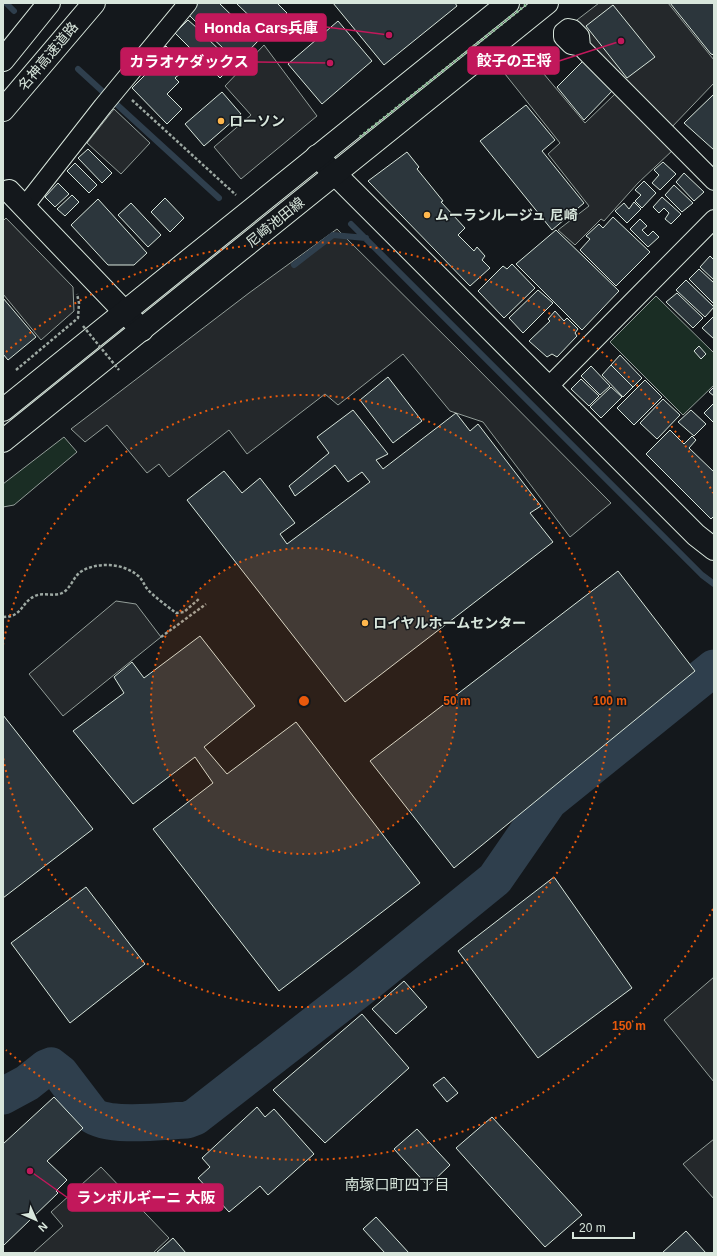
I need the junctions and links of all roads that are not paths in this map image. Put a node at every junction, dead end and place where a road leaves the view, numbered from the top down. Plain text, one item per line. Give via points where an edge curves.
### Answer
1 (34, 3) edge
2 (50, 3) edge
3 (94, 3) edge
4 (188, 3) edge
5 (508, 3) edge
6 (547, 3) edge
7 (581, 47) dead end
8 (3, 56) edge
9 (3, 60) edge
10 (3, 110) edge
11 (317, 156) junction
12 (335, 174) junction
13 (714, 181) edge
14 (9, 191) dead end
15 (24, 207) junction
16 (714, 219) edge
17 (125, 312) junction
18 (142, 330) junction
19 (548, 387) junction
20 (3, 410) edge
21 (3, 441) edge
22 (712, 545) edge

1 - 8 main road
2 - 9 main road
3 - 10 main road, 名神高速道路
4 - 15 street
5 - 11 main road, 尼崎池田線
6 - 12 main road, 尼崎池田線
7 - 13 street
11 - 12 main road
11 - 17 main road, 尼崎池田線
12 - 18 main road, 尼崎池田線
12 - 19 main road
14 - 15 main road
15 - 17 main road
16 - 19 street
17 - 18 main road
17 - 20 main road, 尼崎池田線
18 - 21 main road, 尼崎池田線
19 - 22 main road via 696,536

